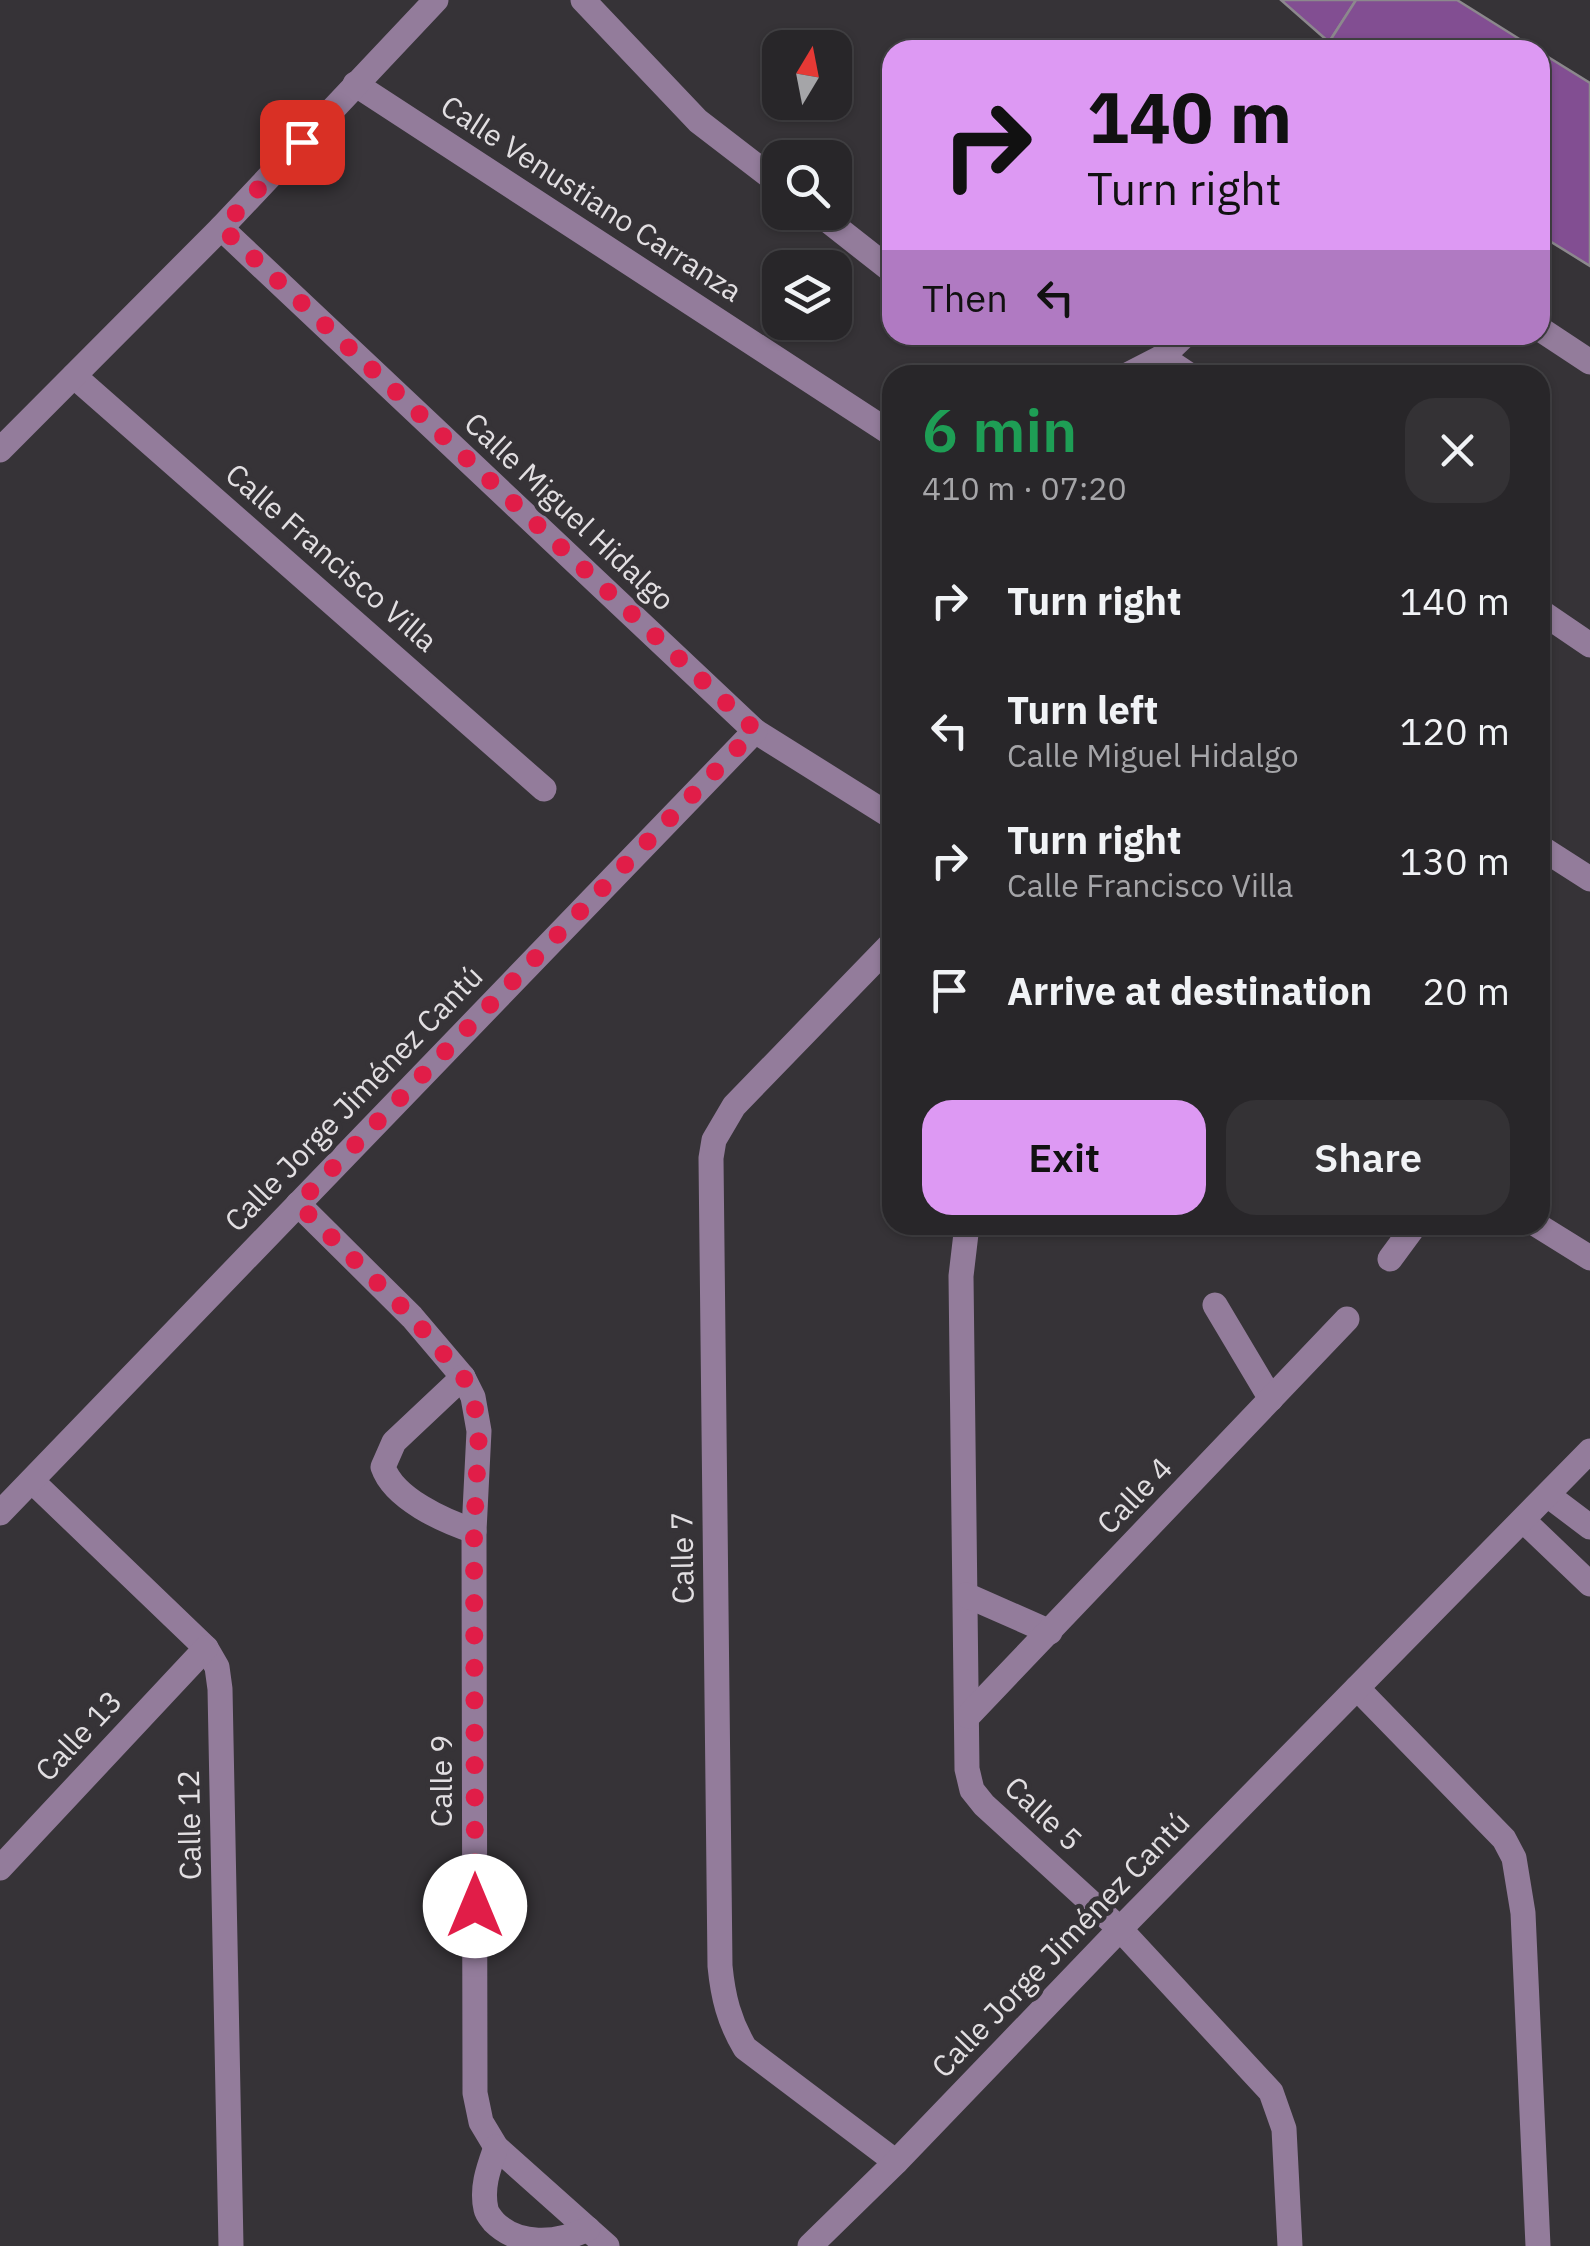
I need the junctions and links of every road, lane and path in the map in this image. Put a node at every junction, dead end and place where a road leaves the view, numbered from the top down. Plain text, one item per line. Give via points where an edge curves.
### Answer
1 (436, 0) edge
2 (583, 0) edge
3 (355, 84) junction
4 (762, 170) edge
5 (222, 228) junction
6 (840, 230) edge
7 (882, 263) edge
8 (1550, 336) edge
9 (1175, 345) edge
10 (1162, 357) junction
11 (1590, 362) edge
12 (1146, 365) edge
13 (1174, 365) edge
14 (74, 376) junction
15 (882, 427) edge
16 (0, 450) edge
17 (1550, 618) edge
18 (1590, 645) edge
19 (755, 730) junction
20 (544, 789) dead end
21 (882, 811) edge
22 (1550, 853) edge
23 (1590, 879) edge
24 (882, 952) edge
25 (298, 1204) junction
26 (1550, 1233) edge
27 (966, 1235) edge
28 (1407, 1235) edge
29 (1390, 1258) dead end
30 (1590, 1258) edge
31 (1215, 1306) dead end
32 (1347, 1319) dead end
33 (464, 1378) junction
34 (1271, 1399) junction
35 (1590, 1451) edge
36 (32, 1481) junction
37 (1549, 1496) junction
38 (0, 1513) edge
39 (1524, 1522) junction
40 (1590, 1527) edge
41 (474, 1531) junction
42 (1590, 1584) edge
43 (966, 1595) junction
44 (1050, 1632) junction
45 (206, 1648) junction
46 (1357, 1688) junction
47 (968, 1716) junction
48 (0, 1868) edge
49 (1120, 1929) junction
50 (496, 2147) junction
51 (896, 2162) junction
52 (597, 2237) edge
53 (231, 2246) edge
54 (810, 2246) edge
55 (1290, 2246) edge
56 (1538, 2246) edge

1 - 3 street
2 - 4 street via 698,121
3 - 5 street
3 - 15 street, Calle Venustiano Carranza
5 - 14 street
5 - 19 street, Calle Miguel Hidalgo
6 - 7 street
8 - 11 street
9 - 10 street
10 - 12 street
10 - 13 street
14 - 16 street
14 - 20 street, Calle Francisco Villa
17 - 18 street
19 - 21 street, Calle Miguel Hidalgo
19 - 25 street, Calle Jorge Jiménez Cantú
22 - 23 street
24 - 51 street, Calle 7 via 734,1106 711,1158 720,1966 731,2025 745,2048
25 - 33 street, Calle 9
25 - 36 street, Calle Jorge Jiménez Cantú
26 - 30 street
27 - 43 street, Calle 5
28 - 29 street
31 - 34 street
32 - 34 street, Calle 4
33 - 41 street, Calle 9 via 479,1431
33 - 41 street via 394,1442 383,1467 394,1486 441,1520
34 - 44 street, Calle 4
35 - 37 street, Calle Jorge Jiménez Cantú
36 - 38 street, Calle Jorge Jiménez Cantú
36 - 45 street, Calle 12
37 - 39 street, Calle Jorge Jiménez Cantú
37 - 40 street
39 - 42 street
39 - 46 street, Calle Jorge Jiménez Cantú
41 - 50 street, Calle 9 via 476,2094 481,2122
43 - 44 street
43 - 47 street, Calle 5
44 - 47 street, Calle 4
45 - 48 street, Calle 13
45 - 53 street, Calle 12 via 220,1689
46 - 49 street, Calle Jorge Jiménez Cantú
46 - 56 street via 1504,1838 1514,1858 1523,1913
47 - 49 street, Calle 5 via 972,1790
49 - 51 street, Calle Jorge Jiménez Cantú
49 - 55 street, Calle 5 via 1271,2092 1284,2129
50 - 52 street, Calle 9
50 - 52 street, Calle 9 via 485,2178 486,2212 502,2231 526,2243
51 - 54 street, Calle Jorge Jiménez Cantú

